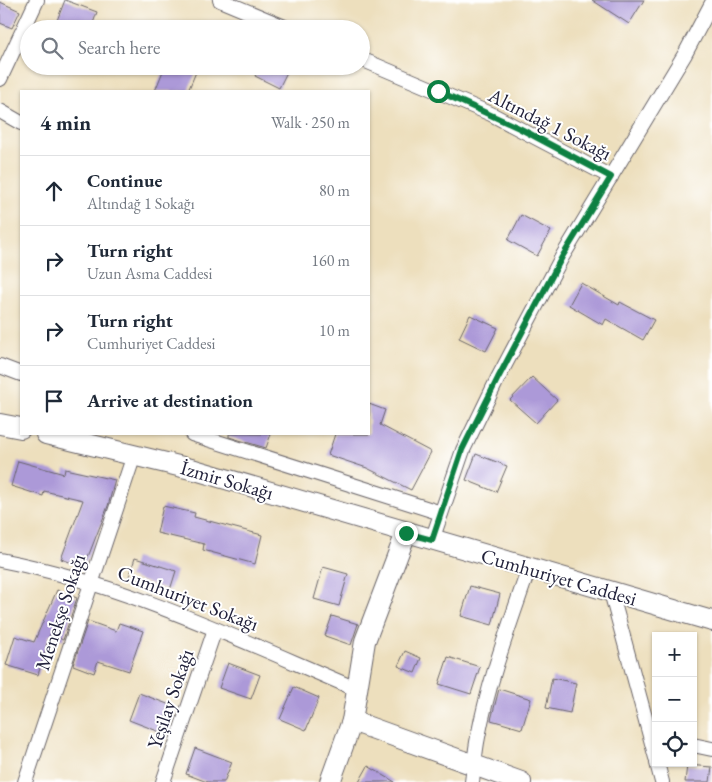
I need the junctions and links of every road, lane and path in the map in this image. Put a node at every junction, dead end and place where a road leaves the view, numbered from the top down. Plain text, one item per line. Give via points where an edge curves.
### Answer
1 (37, 0) edge
2 (220, 0) edge
3 (712, 2) edge
4 (28, 20) edge
5 (268, 20) edge
6 (20, 36) edge
7 (370, 63) edge
8 (0, 79) edge
9 (0, 112) edge
10 (20, 122) edge
11 (611, 177) junction
12 (0, 366) edge
13 (20, 374) edge
14 (0, 424) edge
15 (20, 428) edge
16 (50, 435) edge
17 (195, 435) edge
18 (134, 455) junction
19 (441, 513) junction
20 (406, 533) junction
21 (432, 540) junction
22 (0, 560) edge
23 (529, 568) junction
24 (91, 582) junction
25 (611, 592) junction
26 (712, 621) edge
27 (215, 629) junction
28 (356, 688) junction
29 (352, 721) junction
30 (652, 734) edge
31 (697, 746) edge
32 (712, 749) edge
33 (658, 767) edge
34 (473, 774) edge
35 (25, 782) edge
36 (163, 782) edge
37 (330, 782) edge
38 (521, 782) edge
39 (662, 782) edge

1 - 4 street
2 - 5 street
3 - 11 street via 685,54
6 - 8 street
7 - 11 street, Altındağ 1 Sokağı via 490,114
9 - 10 street
11 - 19 street via 562,257 498,378 462,450
12 - 13 street
14 - 15 street
16 - 18 street, İzmir Sokağı
17 - 19 street
18 - 20 street, İzmir Sokağı
18 - 24 street, Menekşe Sokağı
19 - 21 street
20 - 21 street, Cumhuriyet Caddesi
20 - 28 street via 365,641
21 - 23 street, Cumhuriyet Caddesi
22 - 24 street, Cumhuriyet Sokağı
23 - 25 street, Cumhuriyet Caddesi
23 - 34 street via 496,666 478,738
24 - 27 street, Cumhuriyet Sokağı
24 - 35 street, Menekşe Sokağı
25 - 26 street, Cumhuriyet Caddesi
25 - 30 street
27 - 28 street, Cumhuriyet Sokağı
27 - 36 street, Yeşilay Sokağı
28 - 29 street
29 - 34 street
29 - 37 street
31 - 32 street
33 - 39 street
34 - 38 street

